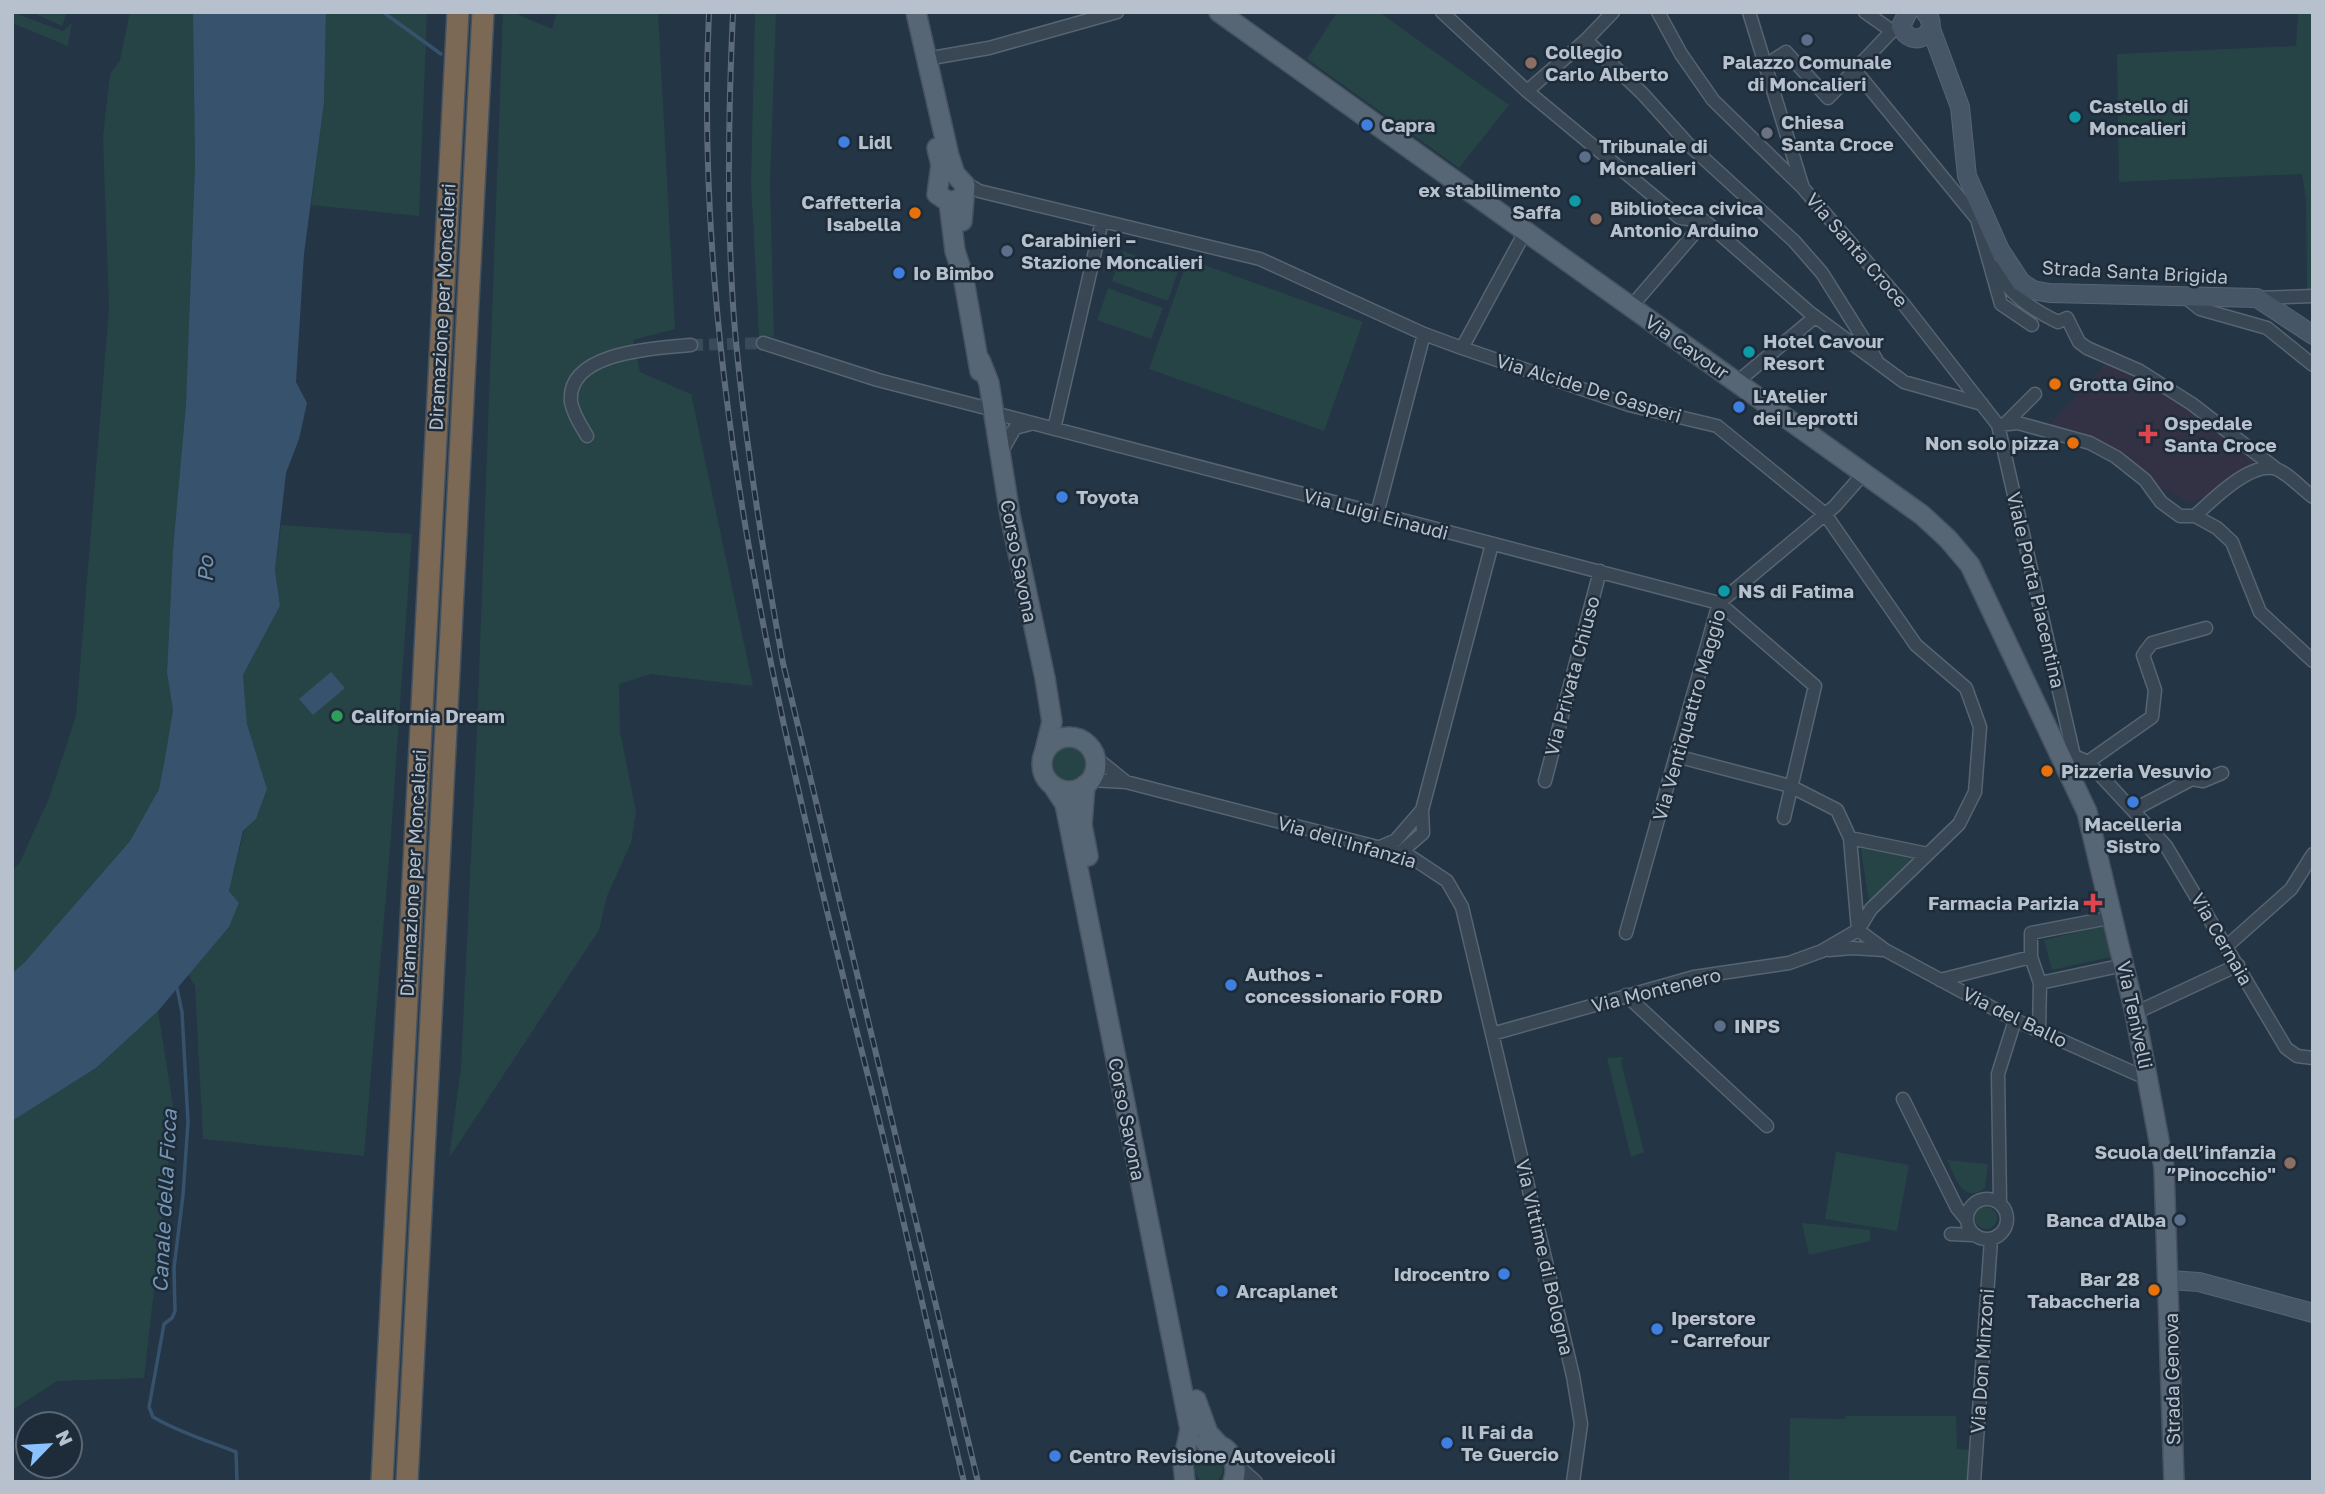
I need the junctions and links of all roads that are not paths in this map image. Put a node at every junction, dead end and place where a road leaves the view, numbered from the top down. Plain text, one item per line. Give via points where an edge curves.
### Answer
1 (458, 12) edge
2 (483, 12) edge
3 (906, 12) edge
4 (916, 12) edge
5 (1117, 12) edge
6 (1219, 12) edge
7 (1613, 12) edge
8 (1658, 12) edge
9 (1749, 12) edge
10 (1447, 14) edge
11 (1874, 14) edge
12 (1928, 17) edge
13 (1901, 23) edge
14 (1586, 40) junction
15 (1915, 40) junction
16 (926, 59) junction
17 (1764, 66) junction
18 (1943, 67) junction
19 (1854, 69) junction
20 (1527, 90) junction
21 (1803, 188) junction
22 (959, 189) junction
23 (1981, 218) junction
24 (1102, 221) junction
25 (1705, 221) junction
26 (1525, 232) junction
27 (1993, 266) junction
28 (2313, 296) edge
29 (2185, 297) junction
30 (2257, 298) junction
31 (1630, 308) junction
32 (1815, 317) junction
33 (2032, 325) dead end
34 (1424, 334) junction
35 (2313, 335) edge
36 (764, 343) tunnel mouth
37 (691, 345) tunnel mouth
38 (1462, 348) junction
39 (1878, 363) junction
40 (2313, 365) edge
41 (1737, 382) junction
42 (2035, 394) dead end
43 (1982, 404) junction
44 (990, 411) junction
45 (1034, 424) junction
46 (2007, 424) junction
47 (1054, 429) junction
48 (587, 436) dead end
49 (1002, 453) junction
50 (2275, 468) junction
51 (1864, 473) junction
52 (1004, 485) junction
53 (2313, 497) edge
54 (1377, 514) junction
55 (1825, 514) junction
56 (2195, 516) junction
57 (1492, 544) junction
58 (1600, 570) junction
59 (1719, 603) junction
60 (2206, 628) dead end
61 (2313, 661) edge
62 (1045, 678) junction
63 (1079, 739) junction
64 (1045, 750) junction
65 (1676, 756) junction
66 (1095, 757) junction
67 (2069, 759) junction
68 (2088, 762) junction
69 (2222, 773) dead end
70 (1545, 781) dead end
71 (1126, 782) junction
72 (1087, 783) junction
73 (1053, 786) junction
74 (1790, 786) junction
75 (2135, 809) junction
76 (1422, 810) junction
77 (1784, 818) dead end
78 (1850, 838) junction
79 (1378, 848) junction
80 (1400, 853) junction
81 (1928, 854) junction
82 (2313, 854) edge
83 (2114, 917) junction
84 (1626, 933) dead end
85 (1857, 940) junction
86 (2227, 946) junction
87 (2031, 957) junction
88 (2124, 965) junction
89 (2238, 965) junction
90 (1940, 980) junction
91 (2040, 983) junction
92 (1626, 995) junction
93 (2135, 1013) junction
94 (2015, 1020) junction
95 (2039, 1031) junction
96 (1492, 1034) junction
97 (2313, 1058) edge
98 (2148, 1079) junction
99 (1903, 1099) dead end
100 (1767, 1126) dead end
101 (1999, 1179) junction
102 (1950, 1190) junction
103 (1986, 1199) junction
104 (2000, 1203) junction
105 (1973, 1204) junction
106 (1967, 1221) junction
107 (1973, 1235) junction
108 (1991, 1240) junction
109 (2169, 1278) junction
110 (2308, 1307) edge
111 (1219, 1445) junction
112 (1186, 1456) junction
113 (1234, 1472) edge
114 (1571, 1478) edge
115 (382, 1479) edge
116 (408, 1482) edge
117 (1185, 1482) edge
118 (1256, 1482) edge
119 (1974, 1482) edge
120 (2174, 1482) edge

1 - 115 highway, Diramazione per Moncalieri
2 - 116 highway, Diramazione per Moncalieri
3 - 22 main road, Corso Savona via 940,158
4 - 16 main road, Corso Savona
5 - 16 street via 989,48
6 - 26 main road, Via Cavour
7 - 14 street
8 - 21 street via 1713,100
9 - 17 street, Via Santa Croce
10 - 20 street
11 - 13 street
12 - 15 street via 1925,37
12 - 18 street, Strada Santa Brigida
13 - 15 street, Strada Santa Brigida via 1906,36
13 - 19 street
14 - 20 street
14 - 39 street via 1822,273
15 - 18 street, Strada Santa Brigida
16 - 22 main road, Corso Savona
17 - 19 street via 1786,52 1828,98
17 - 21 street, Via Santa Croce
18 - 23 street, Strada Santa Brigida via 1960,107 1967,176
19 - 23 street
20 - 25 street via 1680,218
21 - 43 street, Via Santa Croce
22 - 24 street, Via Alcide De Gasperi
22 - 44 main road, Corso Savona via 963,275
23 - 27 street
23 - 29 street, Strada Santa Brigida via 2012,270 2033,290
24 - 34 street, Via Alcide De Gasperi via 1260,259
24 - 47 street
25 - 31 street
25 - 32 street
26 - 31 main road, Via Cavour
26 - 38 street
27 - 33 street via 2001,304
27 - 50 street via 2030,307 2058,322 2067,318 2087,348 2140,371 2192,404
28 - 30 street, Strada Santa Brigida
29 - 30 street, Strada Santa Brigida
29 - 40 street via 2200,309 2267,328
30 - 35 street
31 - 41 main road, Via Cavour
32 - 39 street
32 - 41 street
34 - 38 street, Via Alcide De Gasperi
34 - 54 street
36 - 44 street, Via Luigi Einaudi
37 - 48 street via 613,356 581,374 571,402
38 - 55 street, Via Alcide De Gasperi via 1629,405 1717,426
39 - 43 street via 1904,382
41 - 51 main road, Via Cavour
42 - 46 street
43 - 46 street, Via Santa Croce
44 - 45 street, Via Luigi Einaudi
44 - 49 main road, Corso Savona
44 - 52 main road, Corso Savona
45 - 47 street, Via Luigi Einaudi
45 - 49 street via 1015,428
46 - 56 street via 2090,443 2145,480 2161,502 2180,516
46 - 67 street, Viale Porta Piacentina
47 - 54 street, Via Luigi Einaudi
49 - 52 main road, Corso Savona
50 - 53 street
50 - 56 street via 2241,478
51 - 55 street, Via Ventiquattro Maggio
51 - 67 main road, Via Cavour via 1938,529 1970,565
52 - 62 main road, Corso Savona
54 - 57 street, Via Luigi Einaudi
55 - 59 street, Via Ventiquattro Maggio
55 - 81 street, Via Alcide De Gasperi via 1916,645 1966,688 1980,727 1975,792 1959,824
56 - 61 street via 2232,542 2260,612
57 - 58 street, Via Luigi Einaudi
57 - 76 street
58 - 59 street, Via Luigi Einaudi
58 - 70 street, Via Privata Chiuso
59 - 65 street, Via Ventiquattro Maggio
59 - 74 street via 1815,686
60 - 68 street via 2152,643 2144,653 2155,690 2152,717
62 - 63 main road, Corso Savona
62 - 64 main road, Corso Savona via 1052,722
63 - 64 main road via 1060,738
63 - 66 main road
64 - 73 main road via 1042,765
65 - 74 street
65 - 84 street, Via Ventiquattro Maggio
66 - 71 street, Via dell'Infanzia
66 - 72 main road
67 - 68 street, Via Cernaia
67 - 83 main road, Via Tenivelli
68 - 75 street, Via Cernaia
69 - 75 street via 2203,781 2192,779
71 - 72 street, Via dell'Infanzia
71 - 79 street, Via dell'Infanzia
72 - 73 main road via 1066,790
72 - 111 main road, Corso Savona via 1082,825 1088,862 1188,1367 1200,1417
73 - 112 main road, Corso Savona via 1065,804 1183,1392 1190,1429
74 - 77 street
74 - 78 street via 1837,810
75 - 86 street, Via Cernaia via 2166,846
76 - 79 street via 1396,840
76 - 80 street via 1423,833
78 - 81 street
78 - 85 street
79 - 80 street, Via dell'Infanzia
80 - 96 street, Via dell'Infanzia via 1437,871 1456,894
81 - 85 street, Via Alcide De Gasperi via 1871,909
82 - 86 street via 2292,890
83 - 87 street via 2031,933
83 - 88 main road, Via Tenivelli
85 - 90 street, Via del Ballo
85 - 92 street, Via Montenero via 1789,963 1693,977
86 - 89 street, Via Cernaia
87 - 90 street
87 - 91 street
88 - 91 street
88 - 93 main road, Via Tenivelli
89 - 93 street
89 - 97 street, Via Cernaia via 2286,1048 2297,1056
90 - 94 street, Via del Ballo
91 - 95 street
92 - 96 street, Via Montenero
92 - 100 street
93 - 98 main road, Via Tenivelli
94 - 95 street, Via del Ballo
94 - 101 street via 1998,1074
95 - 98 street, Via del Ballo
96 - 114 street, Via Vittime di Bologna via 1578,1405 1581,1424
98 - 109 main road, Via Tenivelli via 2164,1167
99 - 102 street
101 - 103 street
101 - 104 street
102 - 105 street
102 - 106 street
103 - 104 street
103 - 105 street
104 - 108 street via 2007,1214 2006,1227
105 - 106 street
106 - 107 street
106 - 107 street via 1951,1234
107 - 108 street
108 - 119 street, Via Don Minzoni
109 - 110 street
109 - 120 main road, Strada Genova
111 - 112 main road via 1200,1444
111 - 113 main road, Corso Savona via 1232,1455
112 - 117 main road, Corso Savona
113 - 118 street

